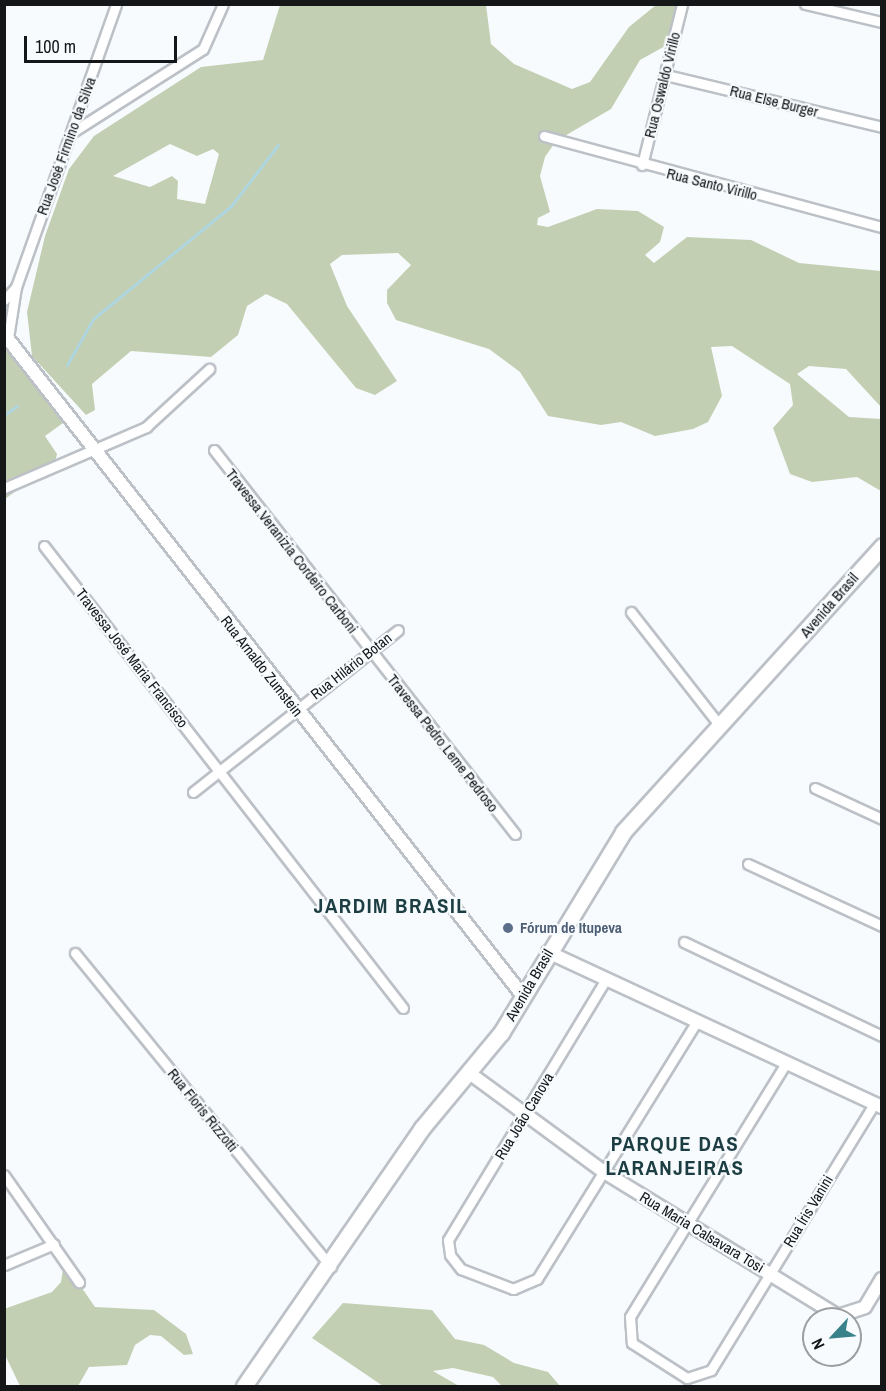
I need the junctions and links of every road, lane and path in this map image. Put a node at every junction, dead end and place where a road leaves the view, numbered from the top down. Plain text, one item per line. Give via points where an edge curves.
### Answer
1 (116, 4) edge
2 (224, 4) edge
3 (682, 4) edge
4 (805, 4) edge
5 (881, 21) edge
6 (666, 75) junction
7 (882, 127) edge
8 (70, 133) junction
9 (544, 136) dead end
10 (642, 165) junction
11 (882, 227) edge
12 (16, 287) junction
13 (4, 300) edge
14 (6, 336) edge
15 (209, 369) dead end
16 (92, 450) junction
17 (214, 450) dead end
18 (4, 488) edge
19 (44, 546) dead end
20 (882, 546) edge
21 (631, 612) dead end
22 (398, 630) dead end
23 (371, 652) junction
24 (296, 709) junction
25 (721, 727) junction
26 (220, 770) junction
27 (815, 788) dead end
28 (193, 792) dead end
29 (882, 819) edge
30 (515, 834) dead end
31 (748, 864) dead end
32 (882, 926) edge
33 (684, 942) dead end
34 (548, 952) junction
35 (75, 953) dead end
36 (606, 980) junction
37 (523, 996) junction
38 (402, 1008) dead end
39 (697, 1021) junction
40 (882, 1036) edge
41 (786, 1063) junction
42 (468, 1072) junction
43 (878, 1106) edge
44 (525, 1114) junction
45 (604, 1172) junction
46 (4, 1175) edge
47 (687, 1223) junction
48 (54, 1244) junction
49 (4, 1265) edge
50 (331, 1267) junction
51 (770, 1274) junction
52 (882, 1279) edge
53 (79, 1282) dead end
54 (244, 1386) edge

1 - 8 street, Rua José Firmino da Silva
2 - 8 street via 203,49
3 - 6 street, Rua Oswaldo Virillo
4 - 5 street
6 - 7 street, Rua Else Burger
6 - 10 street, Rua Oswaldo Virillo
8 - 12 street, Rua José Firmino da Silva
9 - 10 street, Rua Santo Virillo
10 - 11 street, Rua Santo Virillo
12 - 13 street, Rua José Firmino da Silva
12 - 14 street, Rua José Firmino da Silva
14 - 16 street, Rua Arnaldo Zumstein
15 - 16 street via 146,427
16 - 18 street
16 - 24 street, Rua Arnaldo Zumstein
17 - 23 street, Travessa Veranizia Cordeiro Carboni
19 - 26 street, Travessa José Maria Francisco
20 - 25 main road, Avenida Brasil
21 - 25 street
22 - 23 street, Rua Hilário Botan
23 - 24 street, Rua Hilário Botan
23 - 30 street, Travessa Pedro Leme Pedroso
24 - 26 street, Rua Hilário Botan
24 - 37 street, Rua Arnaldo Zumstein
25 - 34 main road, Avenida Brasil via 623,832
26 - 28 street, Rua Hilário Botan
26 - 38 street, Travessa José Maria Francisco
27 - 29 street
31 - 32 street
33 - 40 street
34 - 36 street
34 - 37 main road, Avenida Brasil
35 - 50 street, Rua Floris Rizzotti
36 - 39 street
36 - 44 street, Rua João Canova
37 - 42 main road, Avenida Brasil via 501,1034
39 - 41 street
39 - 45 street
41 - 43 street
41 - 47 street
42 - 44 street, Rua Maria Calsavara Tosi
42 - 50 main road, Avenida Brasil via 422,1128
43 - 51 street, Rua Íris Vanini
44 - 45 street, Rua Maria Calsavara Tosi
44 - 45 street, Rua João Canova via 448,1240 450,1255 461,1269 513,1289 528,1287
45 - 47 street, Rua Maria Calsavara Tosi
46 - 48 street
47 - 51 street, Rua Maria Calsavara Tosi
47 - 51 street, Rua Íris Vanini via 630,1317 627,1331 632,1343 677,1372 700,1377 711,1370
48 - 49 street
48 - 53 street
50 - 54 main road, Avenida Brasil
51 - 52 street, Rua Maria Calsavara Tosi via 838,1316 854,1315

